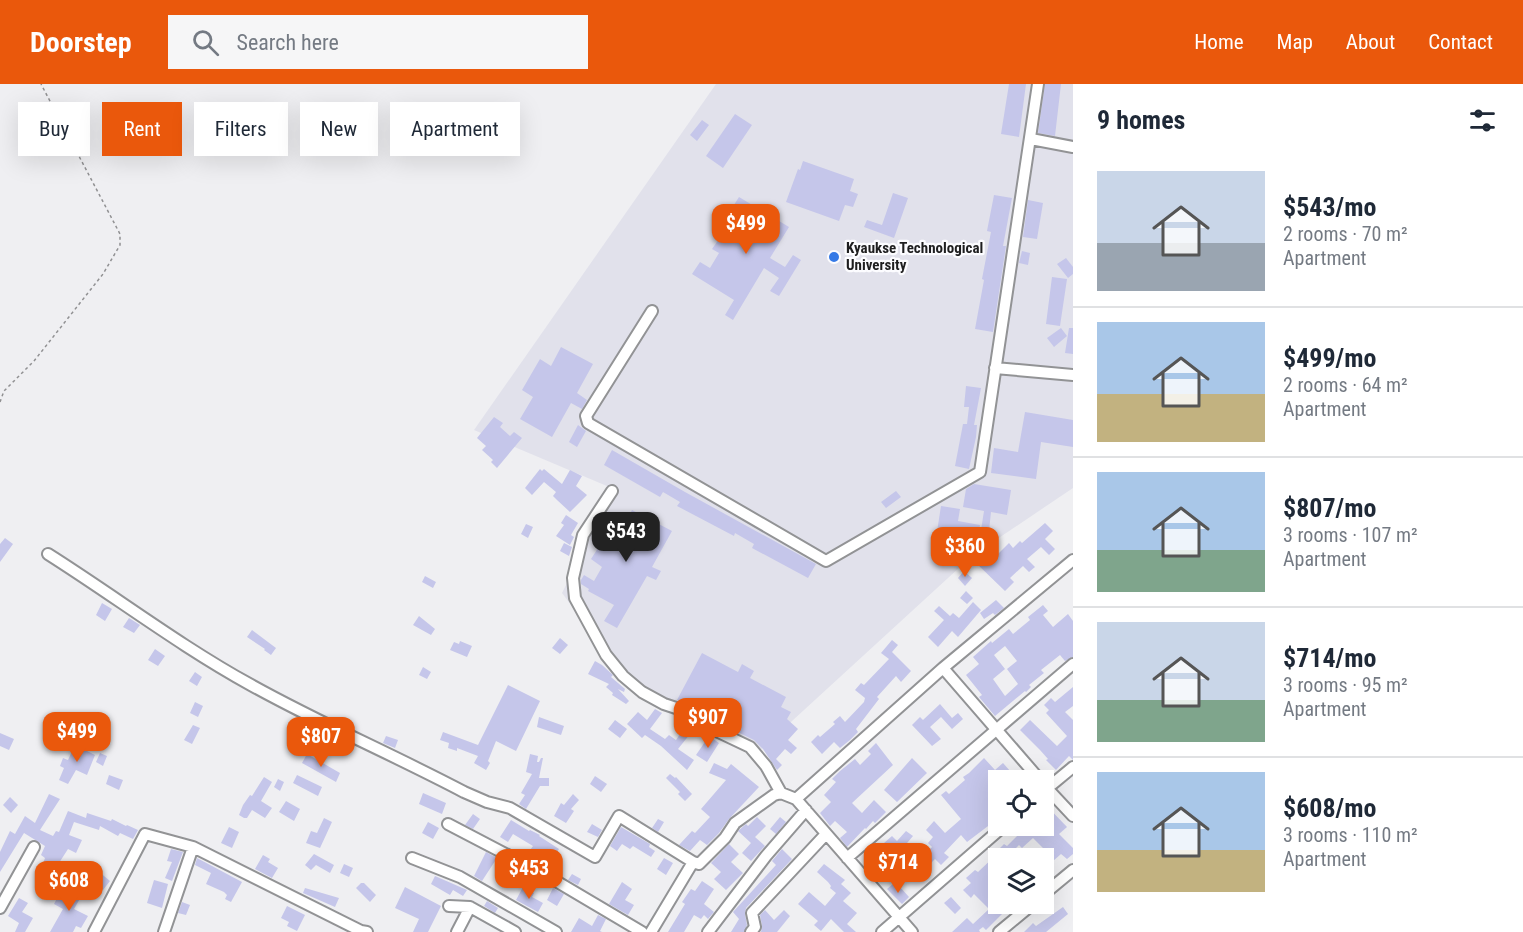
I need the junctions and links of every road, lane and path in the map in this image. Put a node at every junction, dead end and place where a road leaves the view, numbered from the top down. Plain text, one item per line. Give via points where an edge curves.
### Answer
1 (41, 84) edge
2 (1038, 84) edge
3 (1031, 139) junction
4 (1073, 147) edge
5 (652, 311) dead end
6 (995, 368) junction
7 (1073, 375) edge
8 (0, 402) edge
9 (612, 491) dead end
10 (48, 554) dead end
11 (1073, 560) edge
12 (1073, 663) edge
13 (943, 668) junction
14 (997, 729) junction
15 (1073, 767) edge
16 (1031, 770) edge
17 (1054, 779) edge
18 (781, 793) junction
19 (1054, 796) edge
20 (796, 799) junction
21 (806, 810) junction
22 (1073, 816) edge
23 (448, 824) dead end
24 (826, 834) junction
25 (992, 836) edge
26 (34, 847) dead end
27 (193, 847) junction
28 (412, 858) dead end
29 (848, 858) junction
30 (693, 862) junction
31 (1073, 870) edge
32 (1054, 886) edge
33 (449, 906) dead end
34 (470, 907) junction
35 (0, 908) edge
36 (1021, 914) edge
37 (899, 917) junction
38 (94, 932) edge
39 (164, 932) edge
40 (367, 932) edge
41 (457, 932) edge
42 (515, 932) edge
43 (556, 932) edge
44 (642, 932) edge
45 (651, 932) edge
46 (708, 932) edge
47 (751, 932) edge
48 (882, 932) edge
49 (912, 932) edge
50 (999, 932) edge

1 - 8 path via 120,234 120,245 96,283 4,392
2 - 3 street
3 - 4 street
3 - 6 street
5 - 6 street via 586,416 588,423 826,561 980,472
6 - 7 street
9 - 18 street via 582,535 573,578 575,598 606,655 642,692 691,713 710,728 750,747
10 - 30 street via 176,641 251,685 464,792 510,808 595,857 619,816
11 - 13 street
12 - 14 street
13 - 14 street
13 - 20 street
14 - 16 street
14 - 29 street
15 - 17 street
18 - 20 street
18 - 30 street via 735,823 705,860
19 - 22 street
20 - 21 street
21 - 24 street
21 - 46 street
23 - 44 street via 544,874
24 - 29 street
24 - 47 street via 752,913 755,927
25 - 37 street
26 - 35 street
27 - 38 street via 145,834
27 - 39 street
27 - 40 street
28 - 43 street via 460,877
29 - 37 street
30 - 45 street
31 - 32 street
33 - 34 street
34 - 41 street
34 - 42 street
36 - 50 street
37 - 48 street
37 - 49 street

